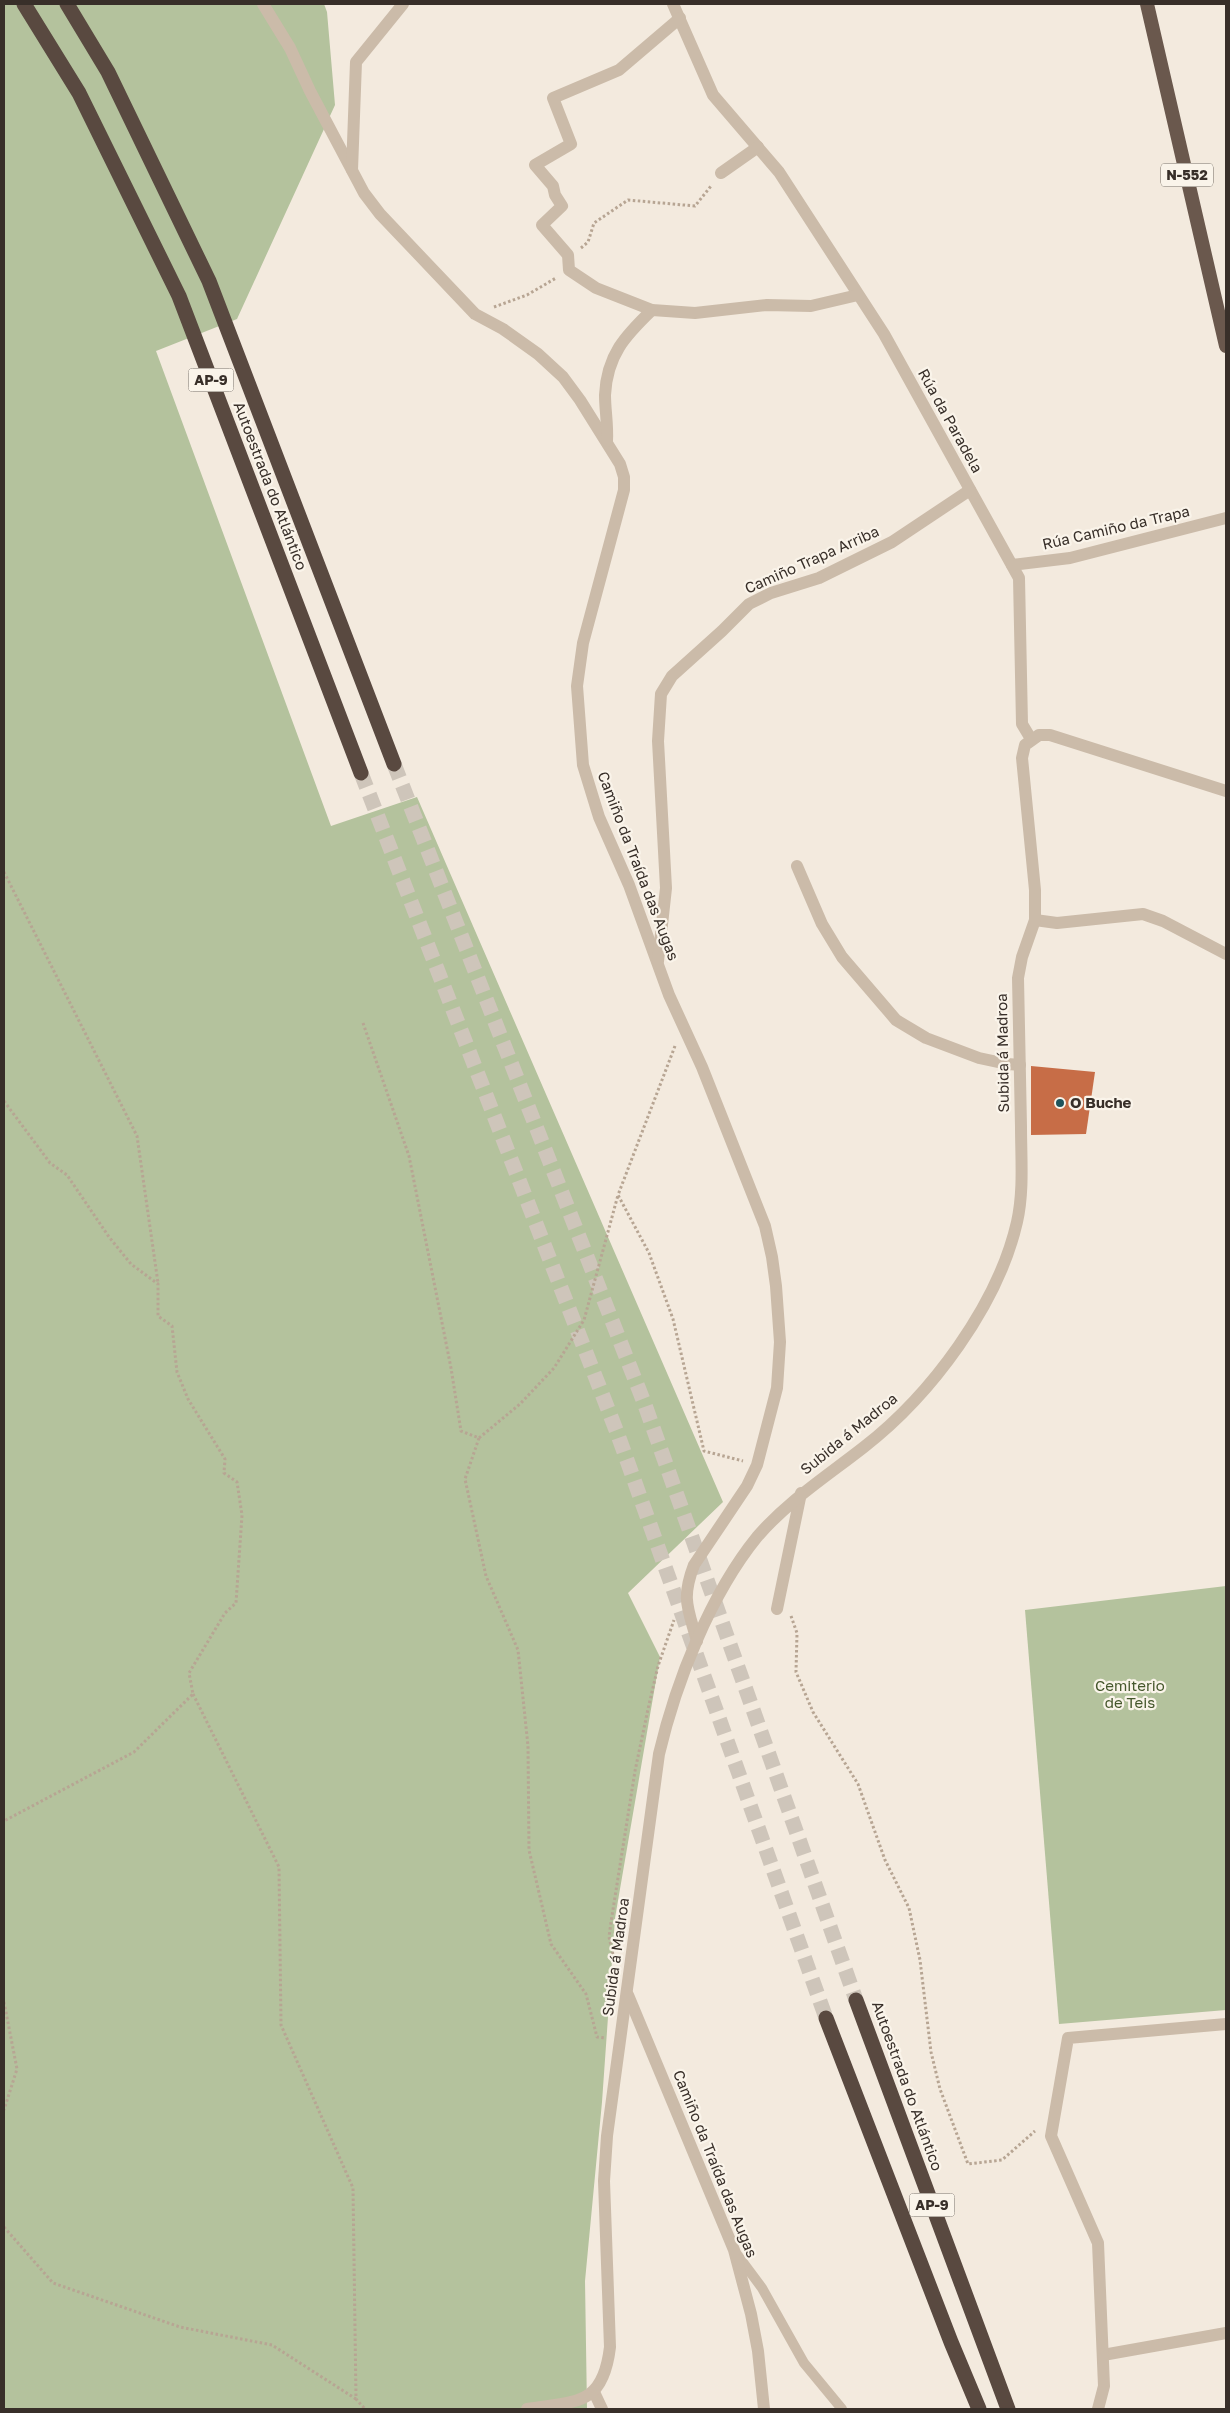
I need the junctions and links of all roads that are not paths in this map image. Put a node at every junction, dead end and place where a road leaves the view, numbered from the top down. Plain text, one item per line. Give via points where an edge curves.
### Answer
1 (24, 4) edge
2 (67, 4) edge
3 (263, 4) edge
4 (403, 4) edge
5 (673, 4) edge
6 (1147, 4) edge
7 (680, 18) junction
8 (758, 147) junction
9 (352, 172) junction
10 (721, 173) road end
11 (858, 295) junction
12 (652, 310) junction
13 (1226, 346) edge
14 (607, 441) junction
15 (970, 490) junction
16 (1226, 518) edge
17 (1012, 565) junction
18 (1032, 739) junction
19 (394, 764) tunnel mouth
20 (361, 773) tunnel mouth
21 (1226, 791) edge
22 (797, 866) dead end
23 (1035, 920) junction
24 (1226, 954) edge
25 (658, 965) junction
26 (1020, 1064) junction
27 (801, 1493) junction
28 (777, 1609) road end
29 (696, 1641) junction
30 (628, 1995) junction
31 (856, 2000) tunnel mouth
32 (826, 2018) tunnel mouth
33 (1226, 2024) edge
34 (734, 2250) junction
35 (1226, 2333) edge
36 (1103, 2355) junction
37 (594, 2392) junction
38 (527, 2409) edge
39 (602, 2409) edge
40 (764, 2409) edge
41 (842, 2409) edge
42 (979, 2409) edge
43 (1008, 2409) edge
44 (1098, 2409) edge

1 - 20 highway, Autoestrada do Atlántico / AP-9 via 79,93 179,296
2 - 19 highway, Autoestrada do Atlántico / AP-9 via 108,72 209,282
3 - 9 street, Camiño da Traída das Augas via 290,48
4 - 9 street via 356,62
5 - 7 street, Rúa da Paradela
6 - 13 highway, N-552
7 - 8 street, Rúa da Paradela via 713,95
7 - 12 street via 620,70 553,98 572,144 535,165 553,186 562,206 542,225 568,255 569,270 596,288
8 - 10 street
8 - 11 street, Rúa da Paradela via 780,172
9 - 14 street, Camiño da Traída das Augas via 380,214 475,314 503,329 550,366 580,400
11 - 12 street via 810,306 767,305 695,313
11 - 15 street, Rúa da Paradela via 884,334
12 - 14 street via 626,334 613,355 605,394
14 - 25 street, Camiño da Traída das Augas via 622,470 624,490 583,643 577,686 583,765 599,817 629,885
15 - 17 street, Rúa da Paradela
15 - 25 street, Camiño Trapa Arriba via 892,542 820,578 770,593 749,604 672,676 661,694 658,741 666,888
16 - 17 street, Rúa Camiño da Trapa via 1070,558
17 - 18 street, Rúa da Paradela via 1019,578 1022,724
18 - 21 street via 1039,735 1050,736
18 - 23 street, Subida á Madroa via 1025,745 1022,758
22 - 26 street via 822,924 842,957 896,1020 926,1038 962,1051 1007,1064
23 - 24 street via 1057,923 1143,914
23 - 26 street, Subida á Madroa via 1018,978
25 - 29 street, Camiño da Traída das Augas via 765,1226 772,1257 780,1342 777,1388 756,1465 747,1486 694,1565 688,1580 685,1597
26 - 27 street, Subida á Madroa via 1021,1186 1017,1222 992,1286 952,1357 908,1409 866,1446
27 - 28 street, Subida á Madroa
27 - 29 street, Subida á Madroa via 758,1536 737,1564
29 - 30 street, Subida á Madroa via 659,1754
30 - 34 street, Camiño da Traída das Augas
30 - 37 street, Subida á Madroa via 613,2082 604,2181 610,2347 608,2367
31 - 43 highway, Autoestrada do Atlántico / AP-9
32 - 42 highway, AP-9
33 - 36 street via 1068,2038 1051,2136 1098,2243
34 - 40 street, Camiño da Traída das Augas via 758,2351
34 - 41 lane via 762,2288 804,2363
35 - 36 street
36 - 44 street via 1104,2386
37 - 38 street via 573,2402
37 - 39 street

